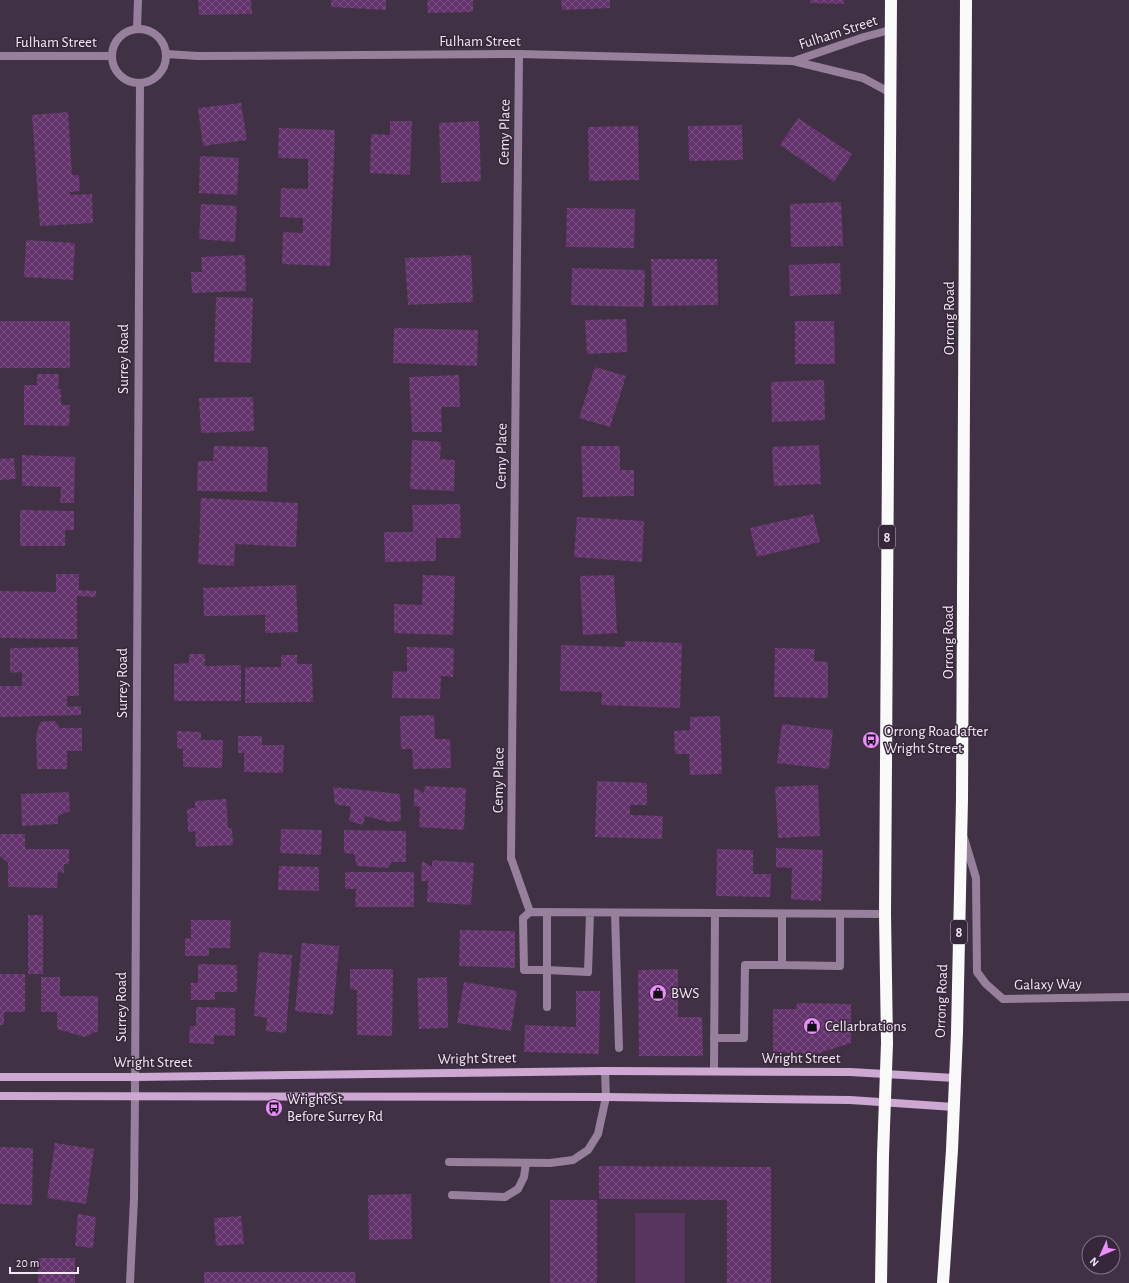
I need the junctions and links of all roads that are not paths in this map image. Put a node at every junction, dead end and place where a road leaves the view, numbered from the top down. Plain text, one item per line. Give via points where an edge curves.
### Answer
1 (138, 0) edge
2 (890, 0) edge
3 (966, 0) edge
4 (137, 29) junction
5 (890, 30) junction
6 (166, 54) junction
7 (519, 54) junction
8 (0, 56) edge
9 (112, 56) junction
10 (794, 61) junction
11 (140, 83) junction
12 (889, 92) junction
13 (961, 832) junction
14 (530, 912) junction
15 (547, 912) junction
16 (590, 913) junction
17 (615, 913) junction
18 (715, 913) junction
19 (782, 914) junction
20 (840, 914) junction
21 (885, 914) junction
22 (782, 965) junction
23 (547, 970) junction
24 (1129, 997) edge
25 (547, 1007) dead end
26 (714, 1038) junction
27 (619, 1048) dead end
28 (605, 1071) junction
29 (714, 1071) junction
30 (886, 1074) junction
31 (0, 1077) edge
32 (135, 1077) junction
33 (955, 1078) junction
34 (0, 1096) edge
35 (135, 1096) junction
36 (606, 1097) junction
37 (885, 1101) junction
38 (954, 1107) junction
39 (449, 1162) dead end
40 (526, 1162) junction
41 (452, 1195) dead end
42 (130, 1283) edge
43 (881, 1283) edge
44 (944, 1283) edge

1 - 4 street
2 - 5 highway, 8
3 - 13 highway, Orrong Road / 8
4 - 6 street via 145,29 160,38
4 - 9 street via 127,31 119,37
5 - 10 street, Fulham Street
5 - 12 highway, 8
6 - 7 street, Fulham Street
6 - 11 street via 162,71 156,78
7 - 10 street, Fulham Street
7 - 14 street, Cemy Place via 511,858
8 - 9 street, Fulham Street
9 - 11 street via 112,63 120,75 126,80
10 - 12 street, Fulham Street via 863,78
11 - 32 street, Surrey Road
12 - 21 highway, 8
13 - 24 street, Galaxy Way via 976,878 977,972 986,984 1003,999
13 - 33 highway, Orrong Road / 8
14 - 15 street
14 - 23 street via 523,918 524,970
15 - 16 street
15 - 23 street
16 - 17 street
16 - 23 street via 588,972
17 - 18 street
17 - 27 street
18 - 19 street
18 - 26 street
19 - 20 street
19 - 22 street
20 - 21 street
20 - 22 street via 840,966
21 - 30 highway, 8
22 - 26 street via 744,965 744,1038
23 - 25 street
26 - 29 street
28 - 29 street, Wright Street
28 - 32 street, Wright Street
28 - 36 street
29 - 30 street, Wright Street
30 - 33 street, Wright Street
30 - 37 highway, 8
31 - 32 street, Wright Street
32 - 35 street, Surrey Road
33 - 38 highway, Orrong Road / 8
34 - 35 street
35 - 36 street
35 - 42 street, Surrey Road
36 - 37 street
36 - 40 street via 598,1134 588,1150 573,1160 550,1163
37 - 38 street
37 - 43 highway, 8
38 - 44 highway, Orrong Road / 8
39 - 40 street
40 - 41 street via 524,1177 518,1189 505,1197

